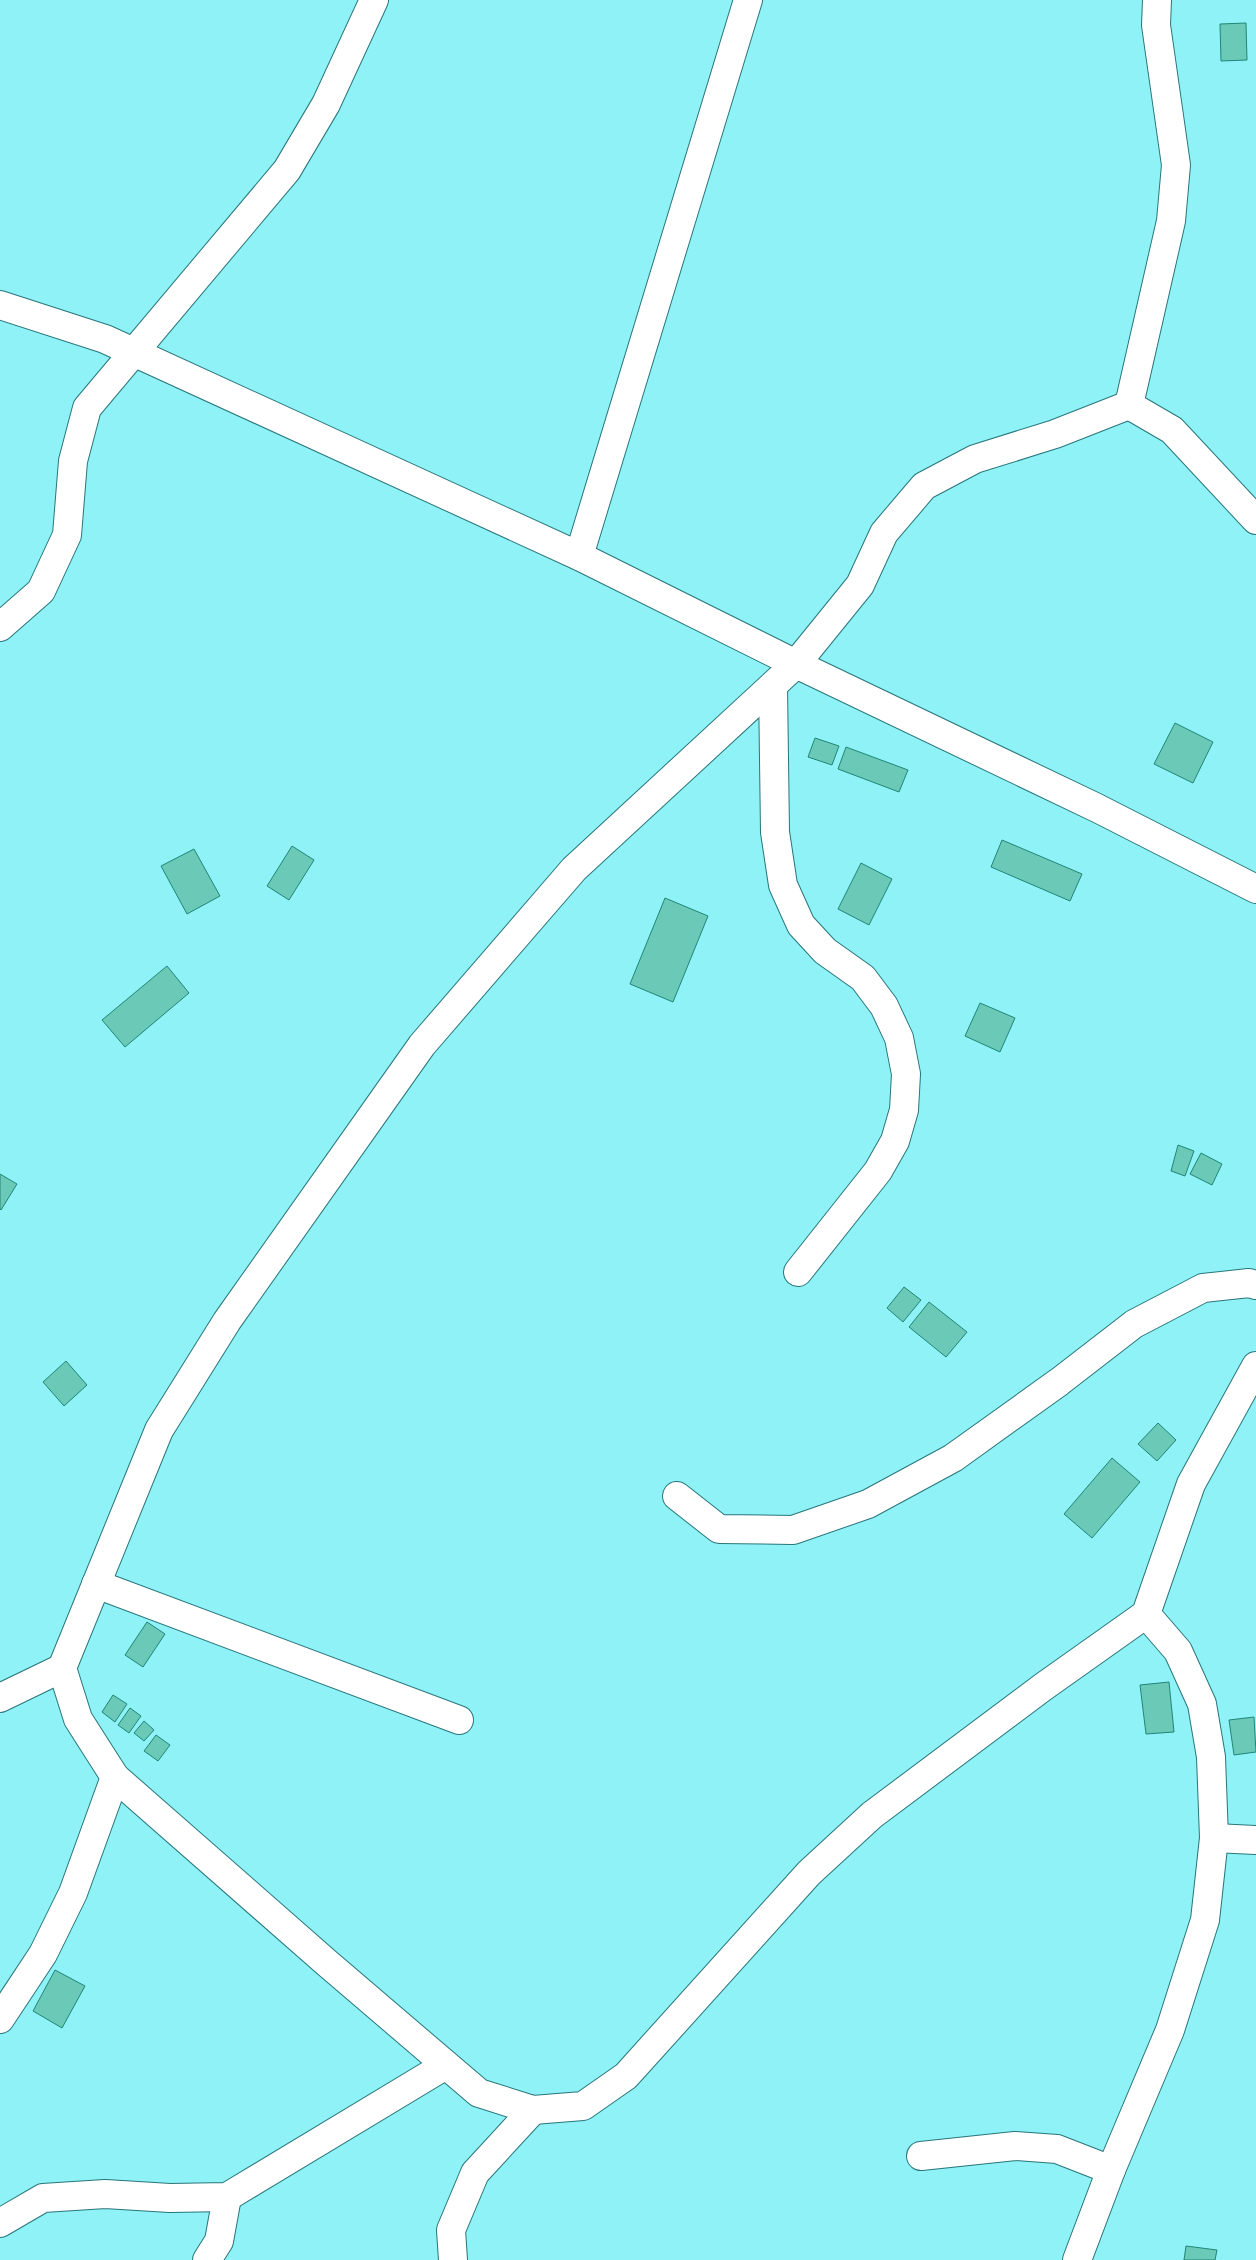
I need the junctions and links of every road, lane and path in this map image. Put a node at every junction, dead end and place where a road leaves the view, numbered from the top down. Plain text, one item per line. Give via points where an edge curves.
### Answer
1 (374, 0) edge
2 (748, 0) edge
3 (1157, 0) edge
4 (0, 305) edge
5 (134, 352) junction
6 (1129, 405) junction
7 (1256, 520) edge
8 (579, 556) junction
9 (0, 627) edge
10 (796, 664) junction
11 (773, 686) junction
12 (1256, 889) edge
13 (798, 1272) dead end
14 (1256, 1285) edge
15 (1256, 1366) edge
16 (677, 1496) dead end
17 (96, 1584) junction
18 (1146, 1614) junction
19 (62, 1668) junction
20 (0, 1698) edge
21 (459, 1720) dead end
22 (115, 1777) junction
23 (1214, 1838) junction
24 (1256, 1840) edge
25 (0, 2019) edge
26 (446, 2065) junction
27 (533, 2110) junction
28 (921, 2156) dead end
29 (1111, 2170) junction
30 (226, 2197) junction
31 (0, 2223) edge
32 (207, 2260) edge
33 (452, 2260) edge
34 (1077, 2260) edge

1 - 5 street via 326,104 287,170
2 - 8 street
3 - 6 street via 1156,25 1176,165 1171,221
4 - 5 street via 105,339
5 - 8 street
5 - 9 street via 87,408 73,461 67,535 41,591
6 - 7 street via 1172,430
6 - 10 street via 1055,434 975,459 924,486 884,533 860,584
8 - 10 street
10 - 11 street
10 - 12 street via 1097,808
11 - 13 street via 775,832 783,885 802,925 825,951 863,978 884,1006 899,1038 906,1074 904,1110 896,1141 878,1171
11 - 17 street via 574,870 422,1045 227,1321 158,1430
14 - 16 street via 1202,1288 1134,1324 954,1458 859,1507 793,1530 719,1529
15 - 18 street via 1191,1484
17 - 19 street
17 - 21 street
18 - 23 street via 1178,1651 1202,1704 1211,1757
18 - 27 street via 872,1815 810,1873 626,2076 583,2106
19 - 20 street
19 - 22 street via 78,1719
22 - 25 street via 73,1893 43,1954
22 - 26 street
23 - 24 street
23 - 29 street via 1205,1920 1170,2030
26 - 27 street via 479,2093
26 - 30 street
27 - 33 street via 475,2173 451,2230
28 - 29 street via 1015,2146 1057,2149
29 - 34 street
30 - 31 street via 106,2194 43,2198
30 - 32 street via 219,2241

